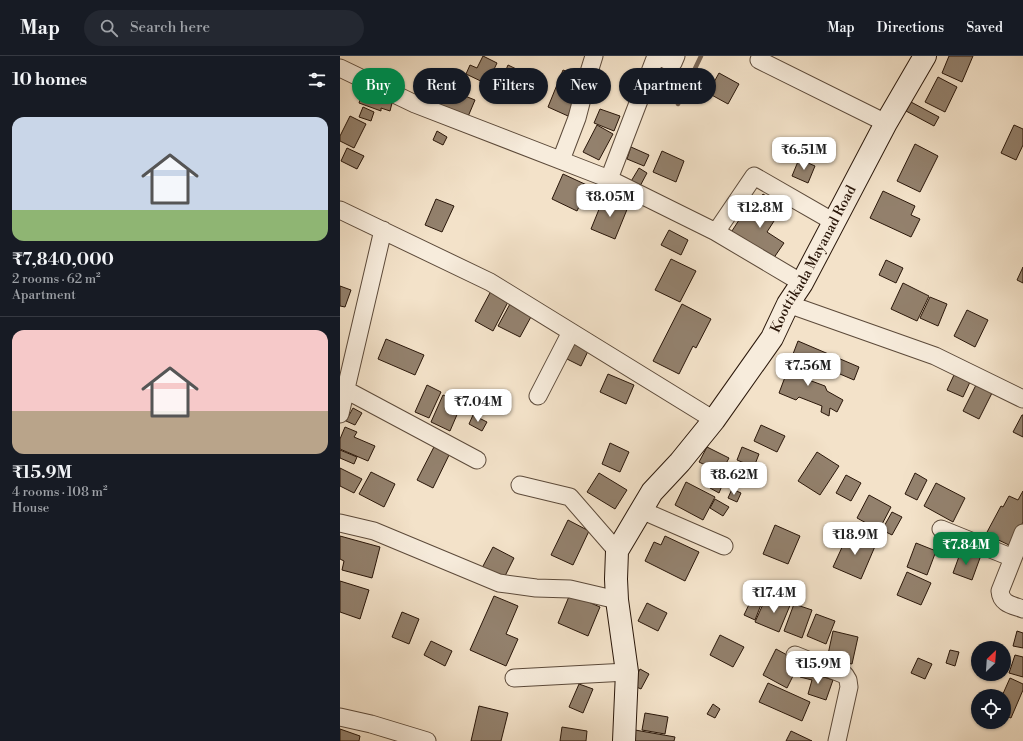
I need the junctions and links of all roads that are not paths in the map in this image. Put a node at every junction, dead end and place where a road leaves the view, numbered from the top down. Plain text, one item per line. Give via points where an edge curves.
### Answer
1 (594, 56) edge
2 (657, 56) edge
3 (676, 56) edge
4 (925, 56) edge
5 (759, 60) dead end
6 (340, 68) edge
7 (886, 123) junction
8 (561, 160) junction
9 (609, 179) junction
10 (340, 210) edge
11 (834, 222) junction
12 (383, 230) junction
13 (716, 232) junction
14 (802, 283) junction
15 (788, 304) junction
16 (571, 332) junction
17 (346, 390) junction
18 (538, 396) dead end
19 (1023, 400) edge
20 (340, 414) edge
21 (714, 420) junction
22 (476, 460) dead end
23 (520, 485) dead end
24 (641, 510) junction
25 (340, 523) edge
26 (941, 529) dead end
27 (1023, 533) edge
28 (724, 546) dead end
29 (617, 551) junction
30 (1013, 558) junction
31 (617, 600) junction
32 (1023, 609) edge
33 (795, 655) dead end
34 (627, 672) junction
35 (514, 678) dead end
36 (340, 717) edge
37 (427, 741) edge
38 (624, 741) edge
39 (837, 741) edge

1 - 8 street via 577,118
2 - 3 street via 673,63
2 - 9 street
4 - 7 main road, Koottikada Mayanad Road
5 - 7 street
6 - 8 street via 415,104
7 - 11 main road, Koottikada Mayanad Road
8 - 9 street
9 - 13 street
10 - 12 street
11 - 13 street via 754,176
11 - 14 main road, Koottikada Mayanad Road
12 - 16 street via 490,282
12 - 17 street
13 - 14 street
14 - 15 main road, Koottikada Mayanad Road
15 - 19 street via 935,356
15 - 21 main road, Koottikada Mayanad Road via 772,338
16 - 18 street
16 - 21 street
17 - 20 street
17 - 22 street
21 - 24 main road, Koottikada Mayanad Road via 652,492
23 - 29 street via 570,498
24 - 28 street
24 - 29 main road, Koottikada Mayanad Road
25 - 31 street via 374,531 499,583 570,589
26 - 30 street
27 - 30 street
29 - 31 main road, Koottikada Mayanad Road
30 - 32 street via 1001,586 1000,596 1005,602
31 - 34 main road, Koottikada Mayanad Road
33 - 39 street via 845,675 848,680 849,687
34 - 35 street
34 - 38 main road, Koottikada Mayanad Road
36 - 37 street

